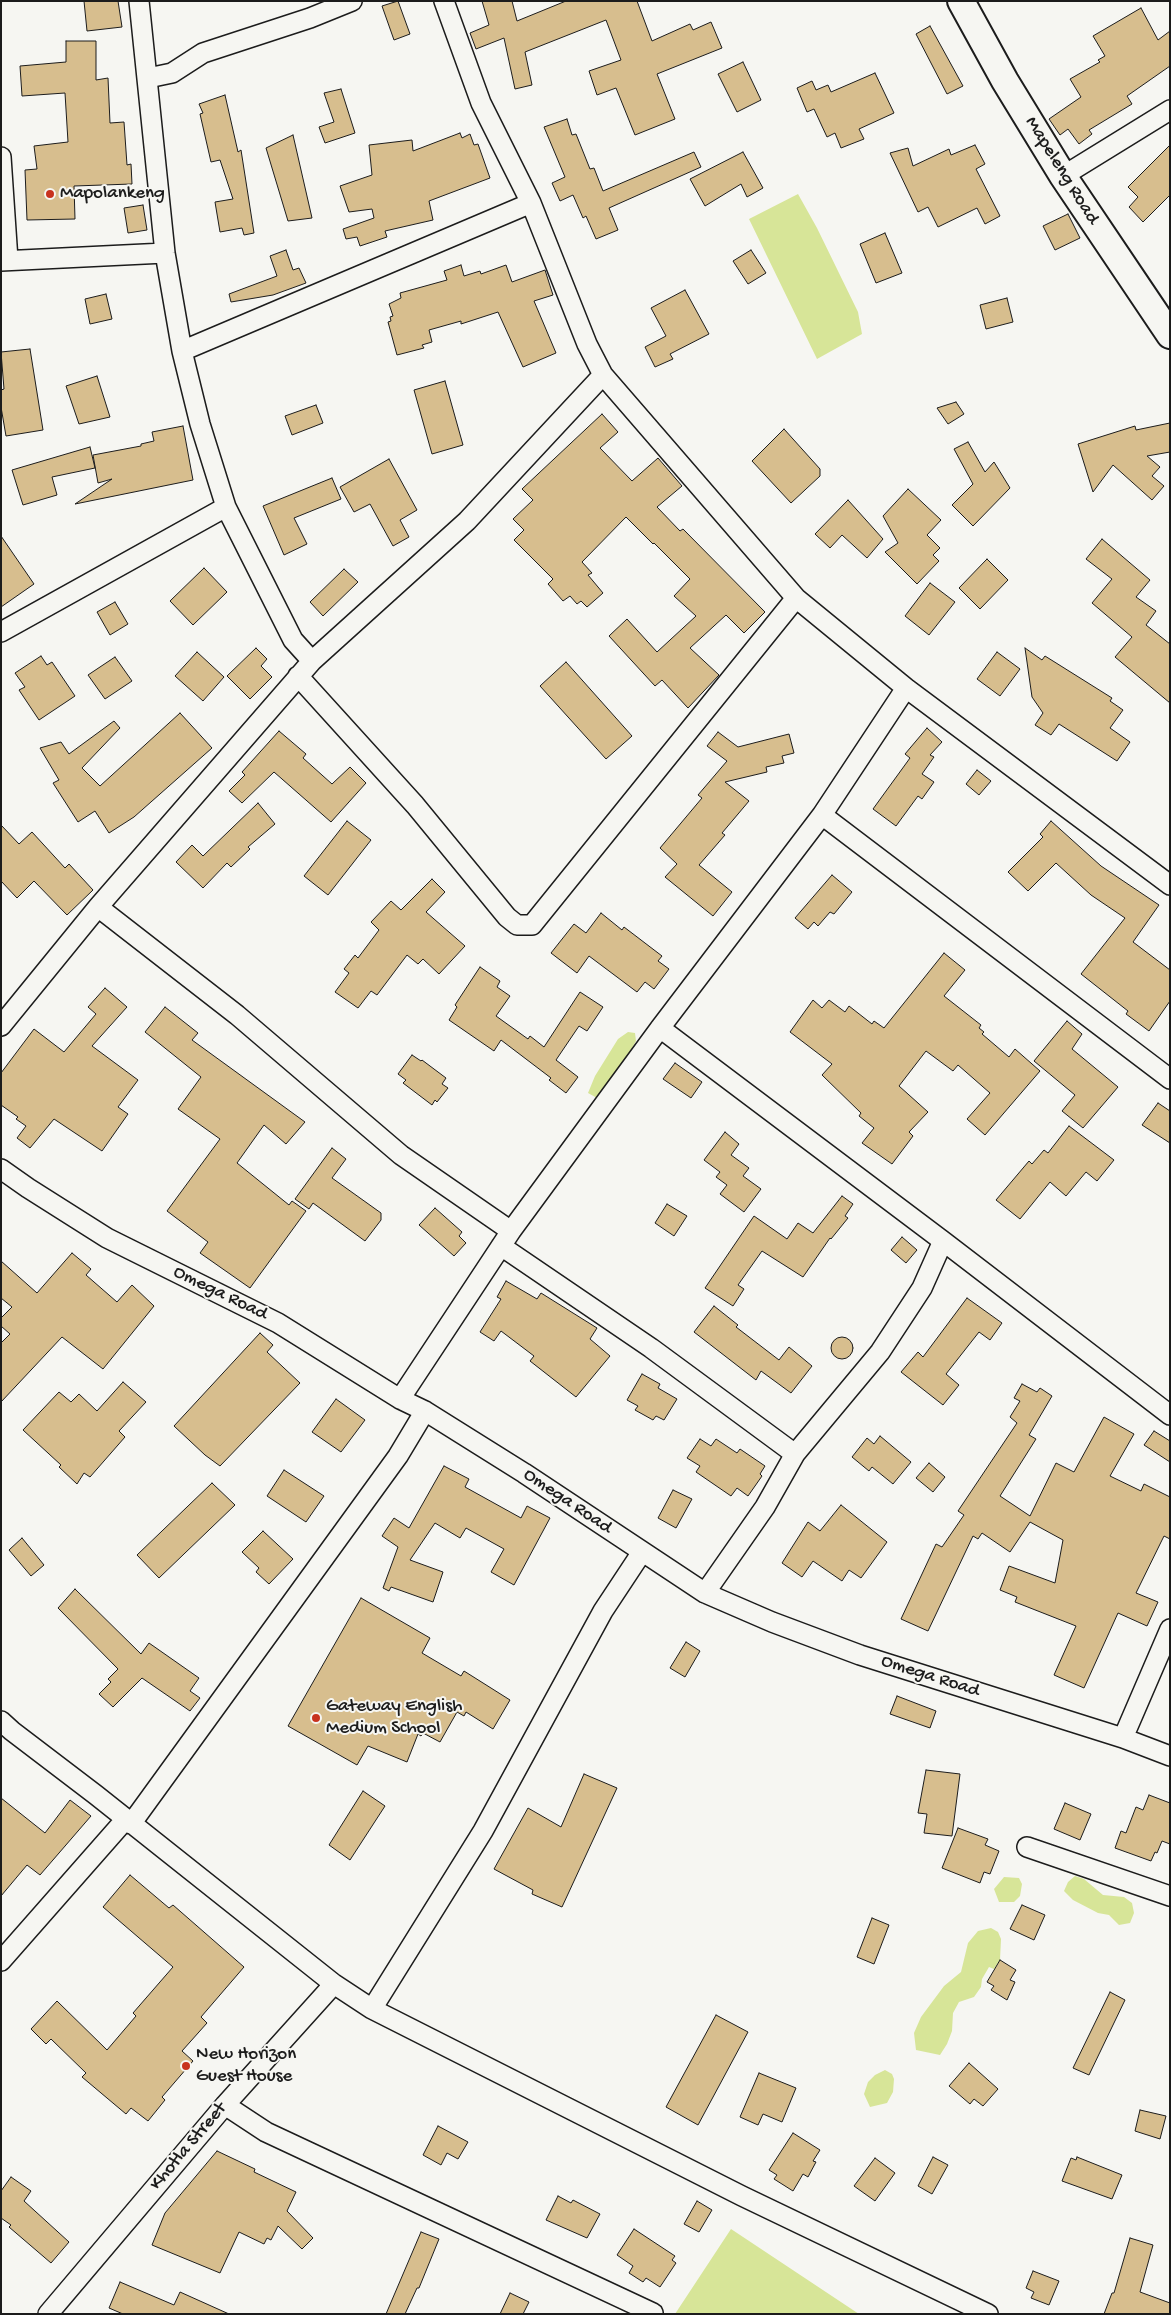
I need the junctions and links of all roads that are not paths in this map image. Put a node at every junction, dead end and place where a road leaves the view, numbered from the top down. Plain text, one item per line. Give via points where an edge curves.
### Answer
1 (139, 1) edge
2 (352, 1) edge
3 (444, 1) edge
4 (961, 1) edge
5 (148, 78) junction
6 (1170, 110) edge
7 (1, 157) edge
8 (1063, 176) junction
9 (531, 203) junction
10 (166, 253) junction
11 (5, 261) edge
12 (1170, 335) edge
13 (182, 352) junction
14 (603, 375) junction
15 (226, 507) junction
16 (796, 598) junction
17 (1, 632) edge
18 (312, 661) junction
19 (298, 676) junction
20 (906, 688) junction
21 (822, 815) junction
22 (1170, 885) edge
23 (98, 907) junction
24 (1, 1026) edge
25 (660, 1028) junction
26 (1170, 1079) edge
27 (1, 1168) edge
28 (506, 1238) junction
29 (943, 1241) junction
30 (400, 1399) junction
31 (425, 1411) junction
32 (1170, 1415) edge
33 (795, 1454) junction
34 (642, 1552) junction
35 (706, 1593) junction
36 (1170, 1629) edge
37 (1, 1721) edge
38 (1123, 1738) junction
39 (1170, 1756) edge
40 (128, 1822) junction
41 (1027, 1847) dead end
42 (1170, 1896) edge
43 (1, 1961) edge
44 (334, 1984) junction
45 (372, 2009) junction
46 (225, 2105) junction
47 (653, 2313) edge
48 (48, 2314) edge
49 (988, 2314) edge

1 - 5 street
2 - 5 street via 203,53 172,73
3 - 9 street via 481,103
4 - 8 street, Mapeleng Road
5 - 10 street
6 - 8 street
7 - 11 street
8 - 12 street, Mapeleng Road
9 - 13 street
9 - 14 street via 587,344
10 - 11 street
10 - 13 street
13 - 15 street
14 - 16 street
14 - 18 street via 467,521
15 - 17 street
15 - 18 street via 293,640
16 - 19 street via 532,925 517,925 507,917 415,805
16 - 20 street
18 - 19 street
19 - 23 street
20 - 21 street
20 - 22 street
21 - 25 street
21 - 26 street
23 - 24 street
23 - 28 street via 237,1015 400,1155
25 - 28 street
25 - 29 street
27 - 30 street, Omega Road via 107,1238 278,1323
28 - 30 street
28 - 33 street
29 - 32 street
29 - 33 street via 922,1288 880,1352
30 - 31 street, Omega Road
31 - 34 street, Omega Road
31 - 40 street via 398,1456
33 - 35 street via 765,1507
34 - 35 street, Omega Road
34 - 45 street via 603,1611 483,1831
35 - 38 street, Omega Road via 860,1655
36 - 38 street
37 - 40 street
38 - 39 street, Omega Road
40 - 43 street
40 - 44 street
41 - 42 street
44 - 45 street
44 - 46 street, Khotla Street
45 - 49 street via 742,2196
46 - 47 street via 266,2132
46 - 48 street, Khotla Street

